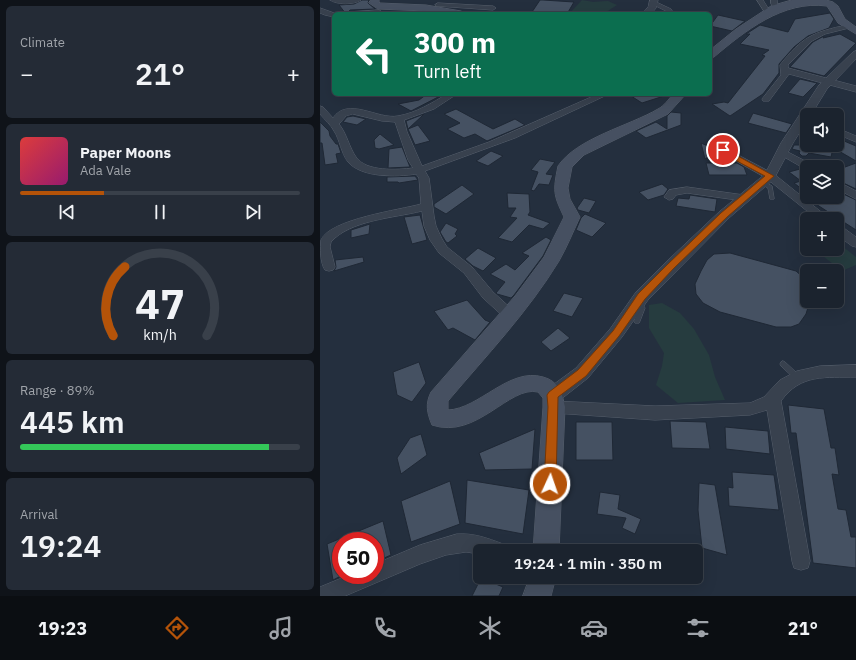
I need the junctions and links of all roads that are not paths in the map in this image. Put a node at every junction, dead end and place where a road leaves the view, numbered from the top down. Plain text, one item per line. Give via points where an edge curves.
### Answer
1 (333, 0) edge
2 (358, 0) edge
3 (464, 0) edge
4 (760, 0) edge
5 (819, 0) edge
6 (654, 2) edge
7 (442, 3) edge
8 (803, 4) junction
9 (380, 6) edge
10 (772, 7) edge
11 (426, 8) junction
12 (492, 8) dead end
13 (320, 10) edge
14 (358, 12) edge
15 (449, 12) edge
16 (647, 12) edge
17 (670, 12) edge
18 (829, 14) junction
19 (332, 15) edge
20 (849, 28) edge
21 (856, 37) edge
22 (712, 53) edge
23 (856, 54) edge
24 (785, 70) junction
25 (828, 80) junction
26 (856, 89) edge
27 (450, 96) edge
28 (601, 96) edge
29 (678, 96) edge
30 (766, 99) dead end
31 (811, 108) edge
32 (320, 109) edge
33 (399, 119) junction
34 (334, 124) junction
35 (800, 125) edge
36 (844, 134) edge
37 (856, 139) edge
38 (723, 150) dead end
39 (782, 152) junction
40 (800, 162) edge
41 (419, 170) junction
42 (766, 179) junction
43 (844, 188) edge
44 (856, 196) edge
45 (669, 197) dead end
46 (744, 198) junction
47 (772, 198) dead end
48 (426, 206) junction
49 (814, 212) edge
50 (844, 234) edge
51 (856, 243) edge
52 (329, 267) dead end
53 (638, 302) junction
54 (510, 315) junction
55 (637, 320) dead end
56 (783, 364) dead end
57 (856, 371) edge
58 (797, 377) junction
59 (773, 398) junction
60 (553, 401) junction
61 (474, 544) edge
62 (546, 544) edge
63 (800, 561) dead end
64 (384, 571) edge
65 (351, 584) edge
66 (541, 584) edge
67 (321, 596) edge
68 (537, 596) edge

1 - 2 street
3 - 7 street
4 - 10 street
5 - 8 main road
5 - 18 main road via 833,6
6 - 16 street
6 - 17 street
7 - 11 street
7 - 12 street
8 - 10 main road
8 - 18 main road
9 - 11 main road
9 - 14 street
10 - 22 main road
11 - 15 main road
13 - 19 street
18 - 20 main road
20 - 21 main road
20 - 24 street via 823,32 809,39 784,65
23 - 25 street
24 - 25 street
24 - 30 street via 785,75
25 - 26 street
25 - 31 street
27 - 33 street via 431,107
28 - 41 street via 493,144
29 - 54 main road via 660,113 569,159 561,188 563,199 572,217 551,260
32 - 34 street
33 - 34 street via 379,118 351,111 339,116
33 - 41 street
34 - 41 street via 352,160 360,166 388,172
35 - 39 street
36 - 37 street
38 - 42 street
39 - 40 street
39 - 42 street
41 - 48 street via 424,178
42 - 46 street
42 - 47 lane
42 - 49 street
43 - 44 street
45 - 46 street via 673,192 687,190
46 - 53 street via 676,261
48 - 52 street via 344,227 325,242
48 - 54 street via 430,226 440,246 468,270 488,296
50 - 51 street
53 - 55 lane via 642,308
53 - 60 street via 582,373
54 - 60 main road via 438,398 437,411 440,418 450,420 465,416 523,384 537,383 547,386
56 - 58 lane
57 - 58 street via 814,373
58 - 59 street via 786,383
59 - 60 street via 750,409 655,413
59 - 63 street
60 - 62 main road
61 - 64 street via 445,546
65 - 67 street
66 - 68 main road

